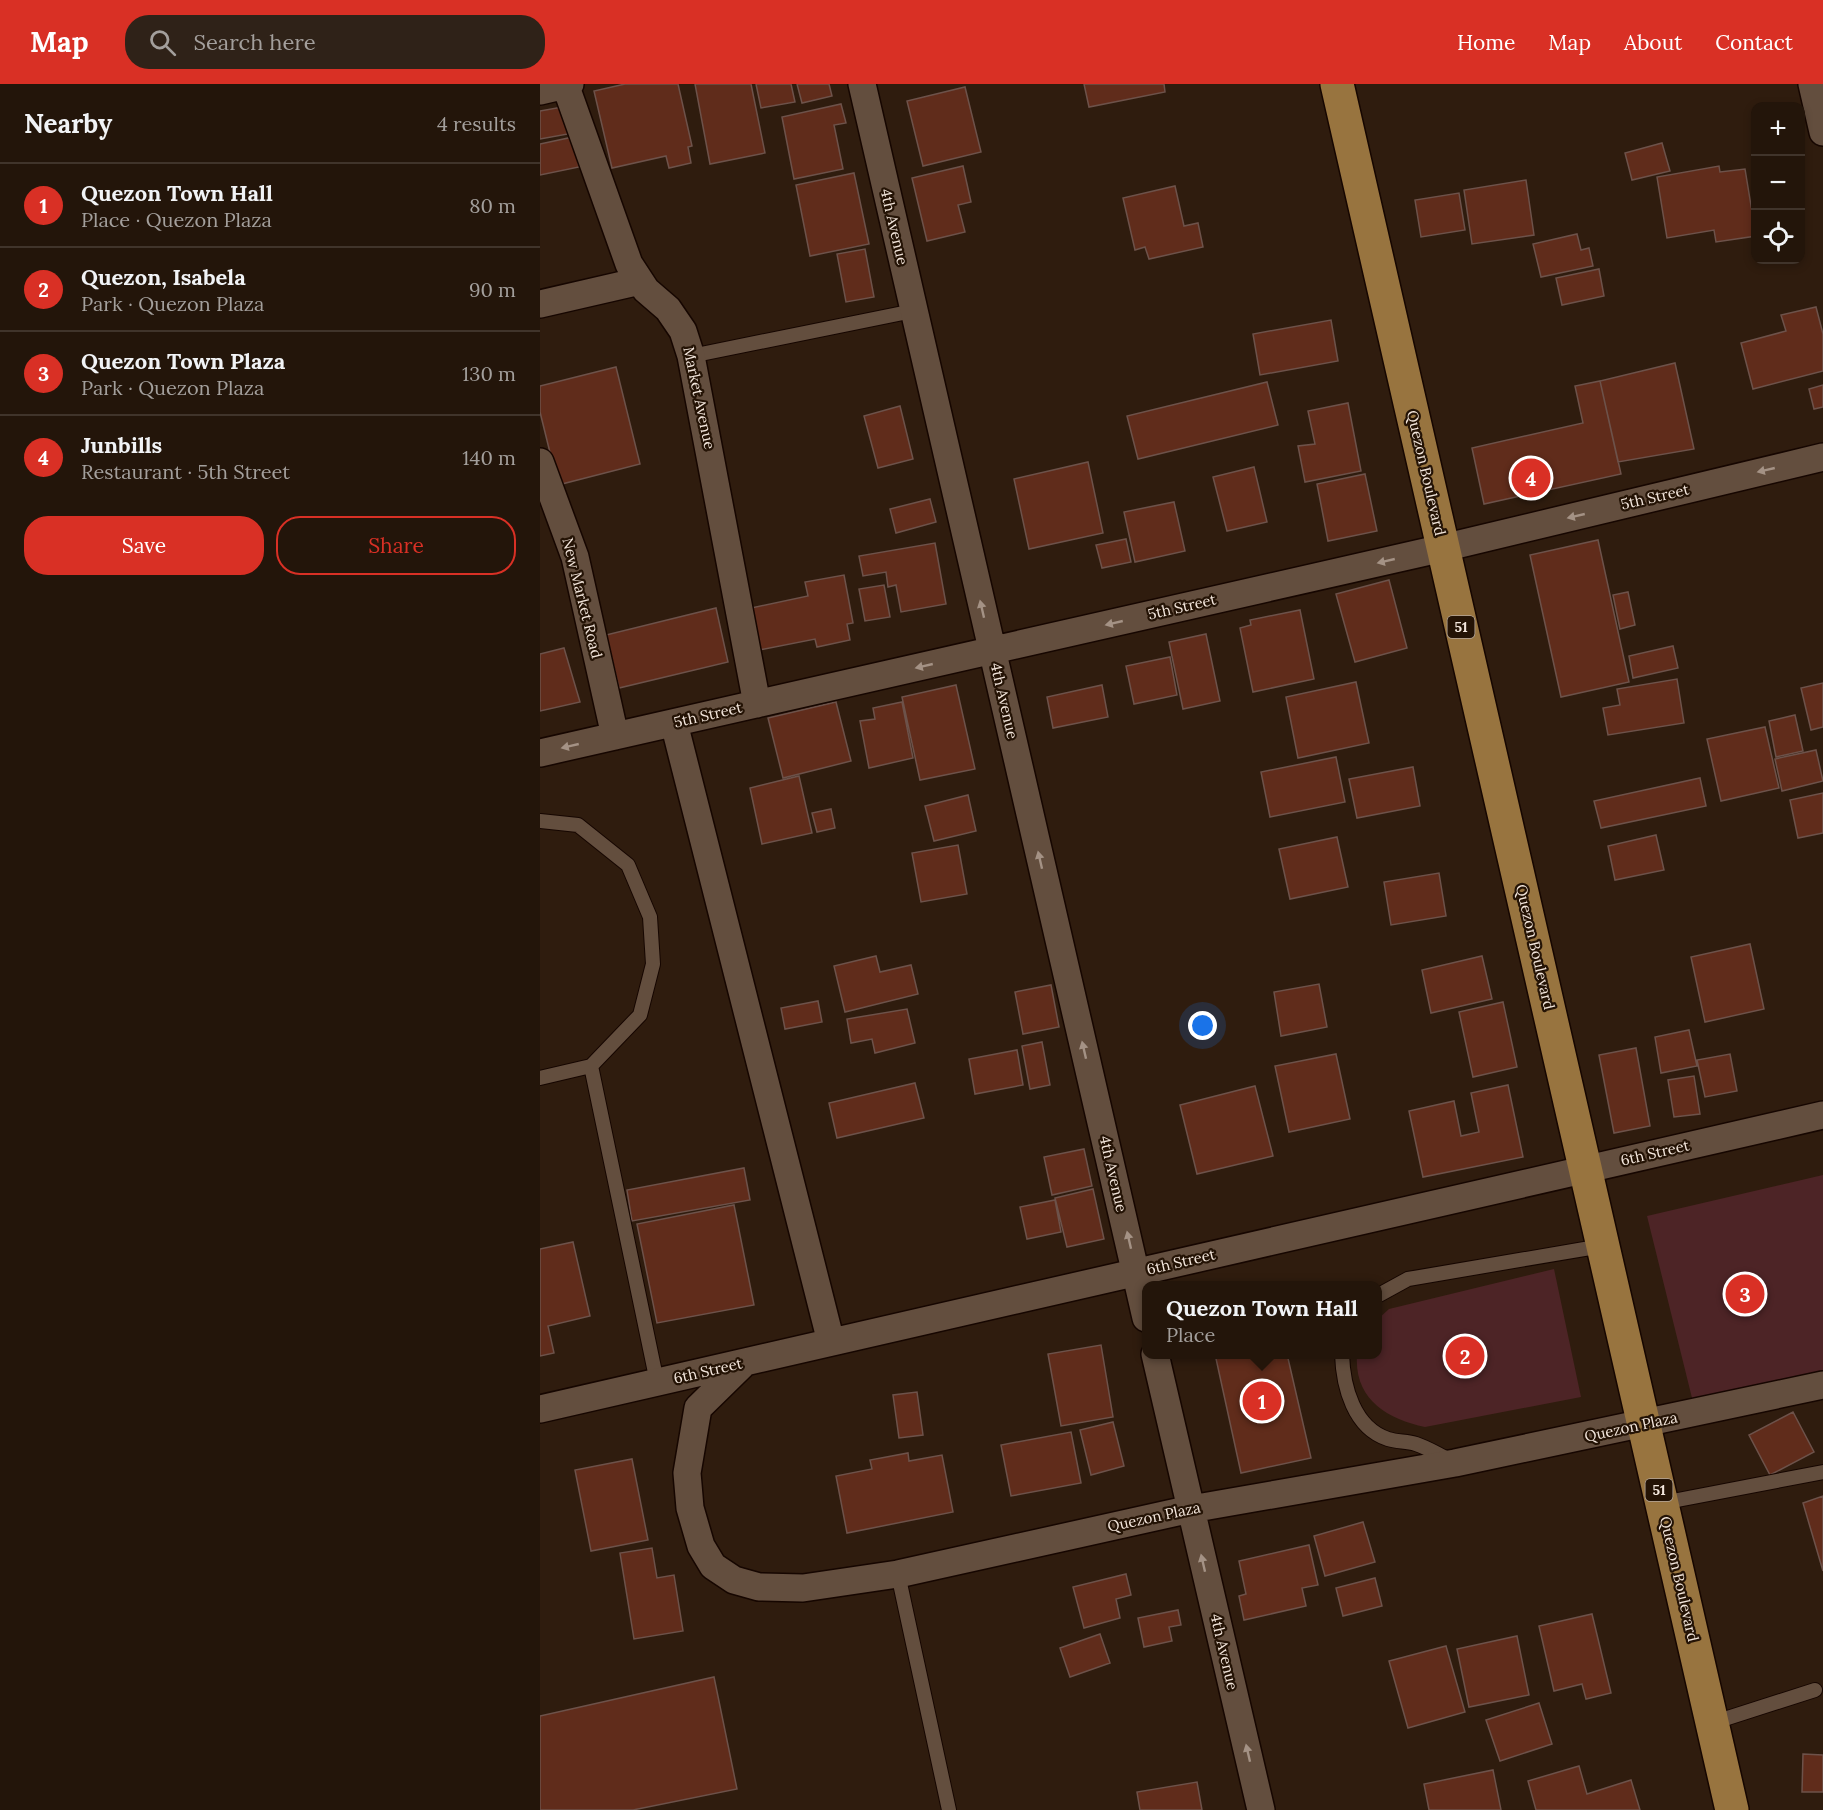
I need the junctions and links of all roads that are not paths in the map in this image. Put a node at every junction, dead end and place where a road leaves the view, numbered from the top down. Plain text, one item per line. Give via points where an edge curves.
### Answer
1 (862, 84) edge
2 (1337, 84) edge
3 (1812, 84) edge
4 (560, 86) edge
5 (1823, 132) edge
6 (640, 281) junction
7 (540, 304) edge
8 (913, 311) junction
9 (691, 356) junction
10 (1823, 456) edge
11 (540, 462) edge
12 (1443, 548) junction
13 (992, 651) junction
14 (757, 704) junction
15 (674, 723) junction
16 (615, 736) junction
17 (540, 753) edge
18 (540, 821) edge
19 (591, 1066) junction
20 (540, 1078) edge
21 (1823, 1115) edge
22 (1586, 1169) junction
23 (1603, 1246) junction
24 (1136, 1272) junction
25 (1382, 1293) edge
26 (1142, 1300) edge
27 (831, 1342) junction
28 (1156, 1359) edge
29 (1342, 1359) edge
30 (745, 1362) junction
31 (657, 1382) junction
32 (1823, 1385) edge
33 (540, 1409) edge
34 (1644, 1424) junction
35 (1455, 1462) junction
36 (1823, 1472) edge
37 (1662, 1503) junction
38 (1191, 1509) junction
39 (898, 1574) junction
40 (1815, 1690) dead end
41 (1712, 1724) junction
42 (949, 1810) edge
43 (1261, 1810) edge
44 (1732, 1810) edge

1 - 8 street, 4th Avenue
2 - 12 highway, Quezon Boulevard / 51
3 - 5 street
4 - 6 street, Market Avenue via 609,204 629,264
6 - 7 street
6 - 9 street, Market Avenue via 668,309 683,332
8 - 9 lane
13 -> 8 street, 4th Avenue
9 - 14 street, Market Avenue
10 -> 12 street, 5th Street
11 - 16 street, New Market Road via 575,557
12 -> 13 street, 5th Street
12 - 22 highway, Quezon Boulevard / 51
13 -> 14 street, 5th Street
24 -> 13 street, 4th Avenue
14 - 15 street, 5th Street
15 - 16 street, 5th Street
15 - 27 street
16 -> 17 street, 5th Street
18 - 19 lane via 578,825 628,865 650,917 653,964 639,1015
19 - 20 lane
19 - 31 lane
21 - 22 street, 6th Street
22 - 23 highway, Quezon Boulevard / 51
22 - 24 street, 6th Street
23 - 25 lane via 1408,1279
23 - 34 highway, Quezon Boulevard / 51
24 - 26 street, 4th Avenue
24 - 27 street, 6th Street
27 - 30 street, 6th Street
28 - 38 street, 4th Avenue
29 - 35 lane via 1343,1379 1352,1404 1368,1427 1388,1439 1415,1444
30 - 31 street, 6th Street
30 - 39 street, Quezon Plaza via 698,1408 687,1473 690,1508 701,1546 713,1566 734,1580 759,1587 802,1588
31 - 33 street, 6th Street
32 - 34 street, Quezon Plaza
34 - 35 street, Quezon Plaza
34 - 37 highway, Quezon Boulevard / 51
35 - 38 street, Quezon Plaza
36 - 37 lane
37 - 41 highway, Quezon Boulevard / 51
38 - 39 street, Quezon Plaza
43 -> 38 street, 4th Avenue
39 - 42 lane
40 - 41 lane
41 - 44 highway, Quezon Boulevard / 51

